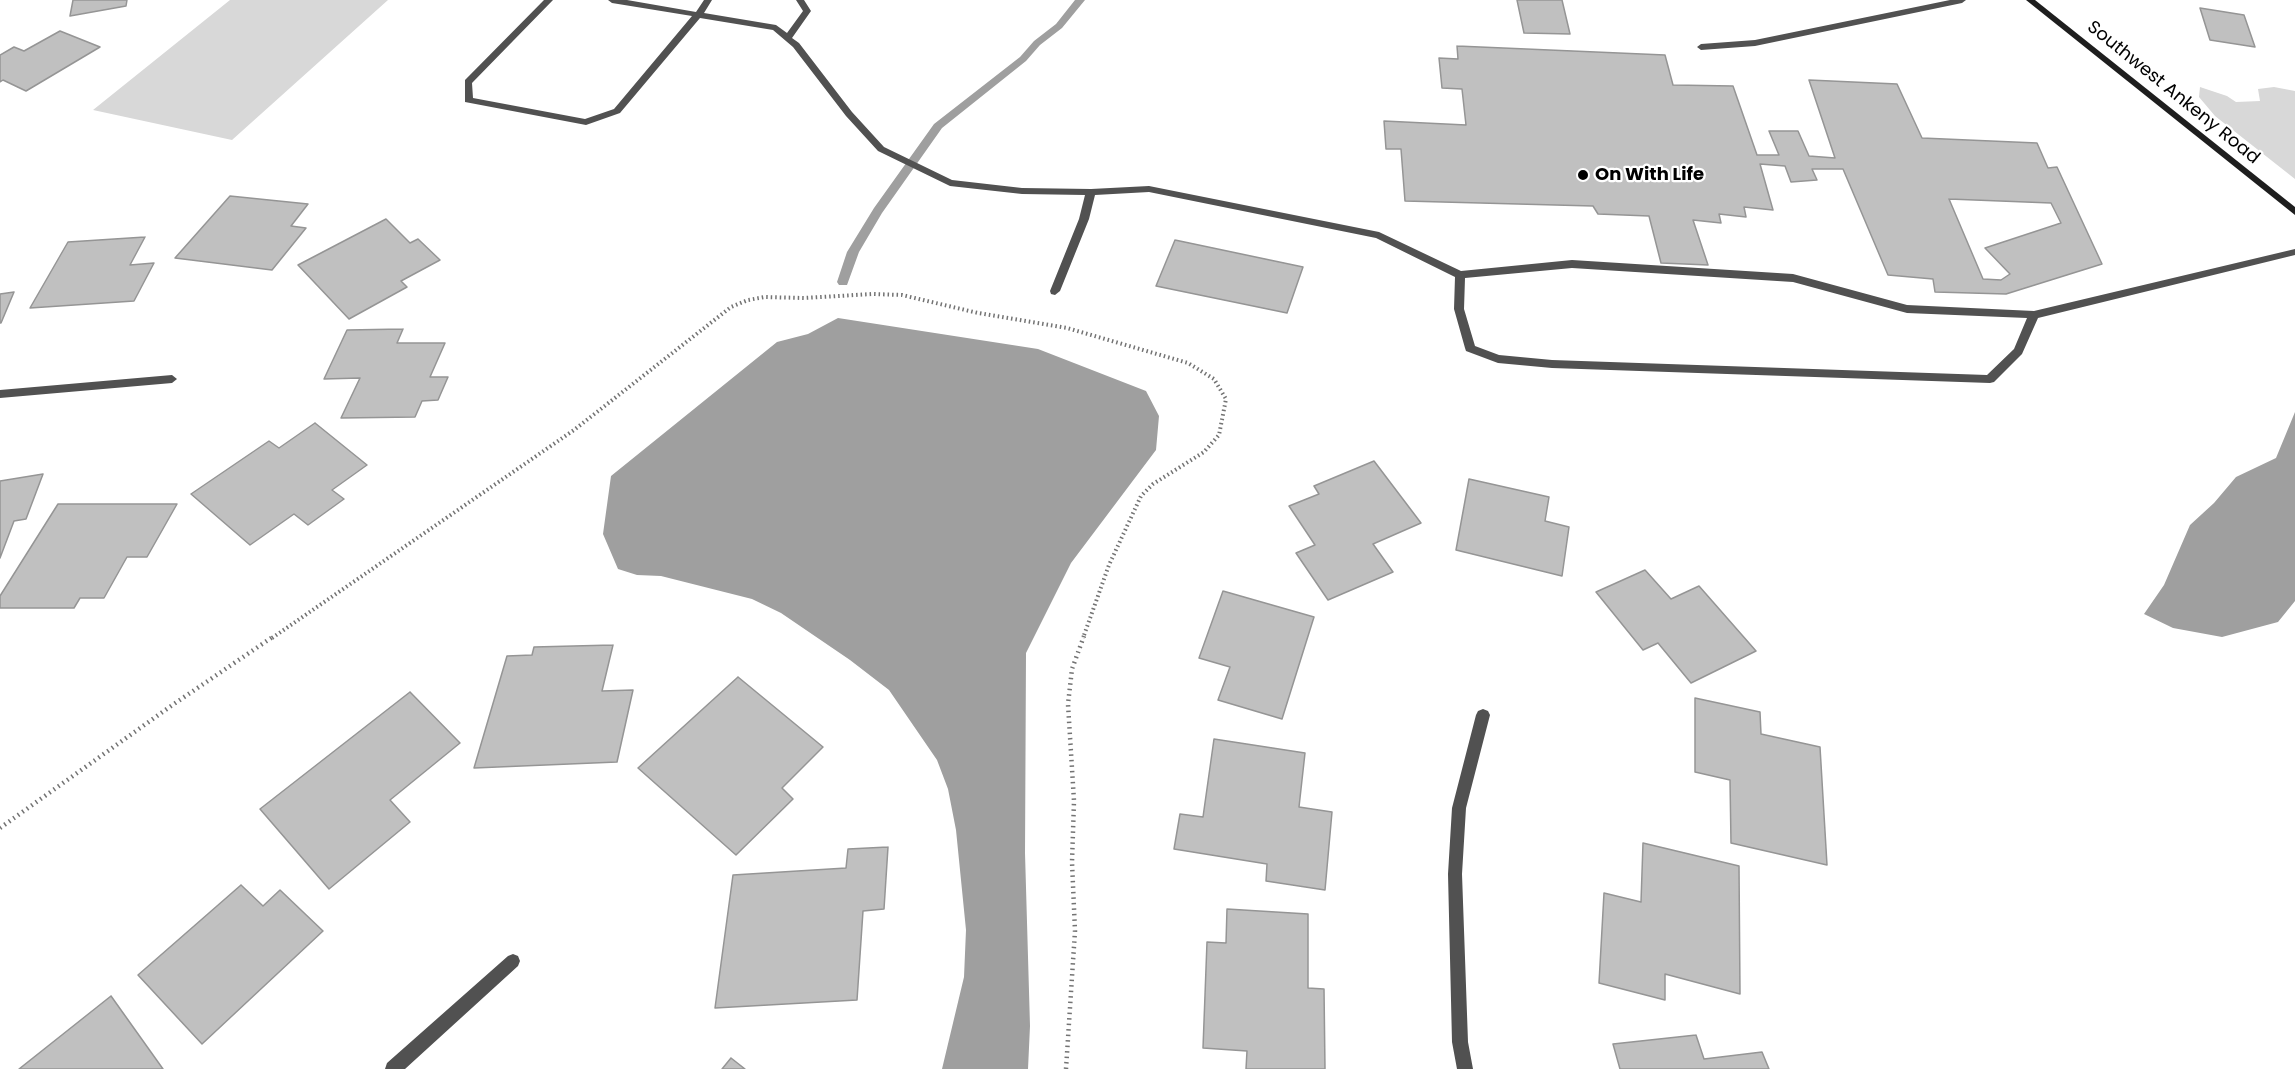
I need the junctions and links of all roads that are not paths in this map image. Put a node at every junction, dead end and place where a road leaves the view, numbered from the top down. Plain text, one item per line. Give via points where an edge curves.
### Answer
1 (549, 0) edge
2 (612, 0) edge
3 (708, 0) edge
4 (800, 0) edge
5 (1962, 0) edge
6 (2030, 0) edge
7 (698, 15) junction
8 (787, 39) junction
9 (1701, 47) dead end
10 (1091, 192) junction
11 (2295, 212) edge
12 (2295, 252) edge
13 (1461, 275) junction
14 (1055, 291) dead end
15 (2034, 315) junction
16 (172, 379) dead end
17 (0, 394) edge
18 (1483, 715) dead end
19 (513, 961) dead end
20 (393, 1069) edge
21 (1465, 1069) edge

1 - 7 street via 468,82 468,100 586,122 616,111
2 - 7 street
3 - 7 street
4 - 8 street via 807,11
5 - 9 street via 1755,44
6 - 11 street, Southwest Ankeny Road
7 - 8 street via 776,28
8 - 10 street via 881,149 950,183 1022,191
10 - 13 street via 1149,189 1378,235
10 - 14 street
12 - 15 street
13 - 15 street via 1572,264 1793,278 1907,309
13 - 15 street via 1459,309 1470,348 1498,359 1552,364 1990,379 2018,351
16 - 17 street
18 - 21 street via 1459,808 1455,874 1458,1019
19 - 20 street

